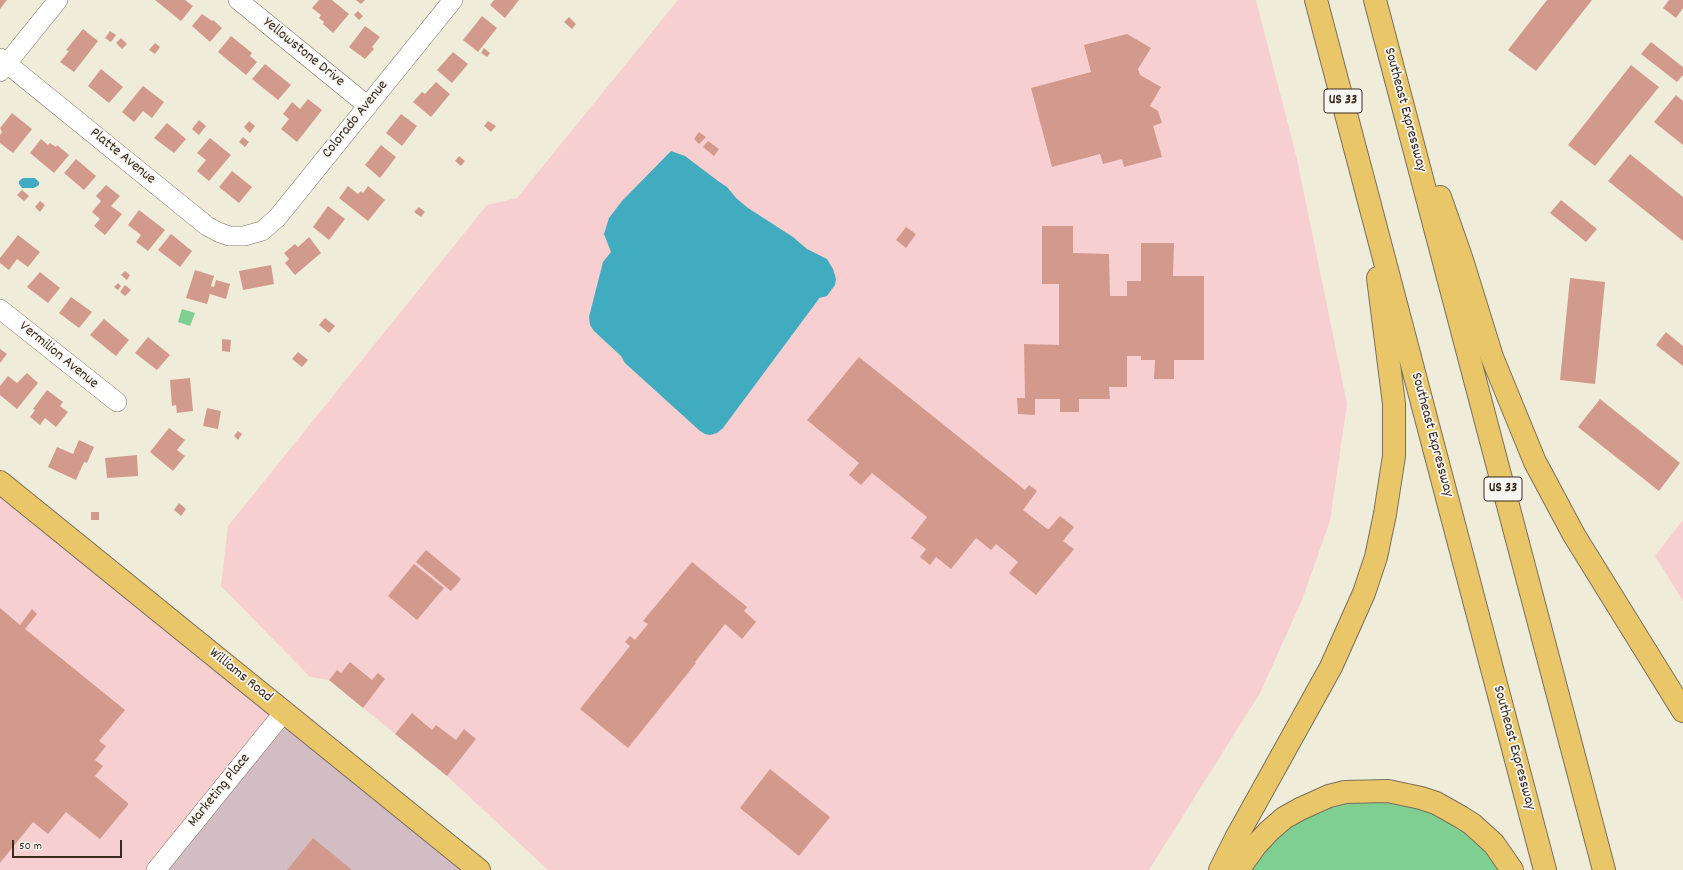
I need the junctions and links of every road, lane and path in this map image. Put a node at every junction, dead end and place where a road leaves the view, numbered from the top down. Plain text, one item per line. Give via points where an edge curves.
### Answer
1 (58, 0) edge
2 (238, 0) edge
3 (453, 0) edge
4 (1316, 0) edge
5 (1375, 0) edge
6 (2, 65) edge
7 (368, 106) junction
8 (1403, 108) junction
9 (1369, 201) junction
10 (253, 234) joint
11 (0, 309) edge
12 (117, 402) dead end
13 (0, 482) edge
14 (1683, 711) edge
15 (284, 712) junction
16 (156, 870) edge
17 (479, 870) edge
18 (1220, 870) edge
19 (1238, 870) edge
20 (1512, 870) edge
21 (1545, 870) edge
22 (1604, 870) edge

1 - 6 street
2 - 7 street, Yellowstone Drive
3 - 7 street, Colorado Avenue
4 - 9 main road, Southeast Expressway / US 33
5 - 8 main road, Southeast Expressway / US 33
6 - 10 street, Platte Avenue via 207,226 229,236
7 - 10 street, Colorado Avenue via 277,218 262,231
8 - 14 main road via 1434,178 1492,357 1535,462 1574,535
8 - 22 main road, Southeast Expressway / US 33
9 - 18 main road via 1394,404 1394,456 1377,550 1364,593 1331,667
9 - 21 main road, Southeast Expressway / US 33
11 - 12 street, Vermilion Avenue
13 - 15 main road, Williams Road
15 - 16 street, Marketing Place
15 - 17 main road, Williams Road
19 - 20 main road via 1256,845 1284,818 1329,796 1366,791 1405,794 1448,810 1484,834 1503,855

